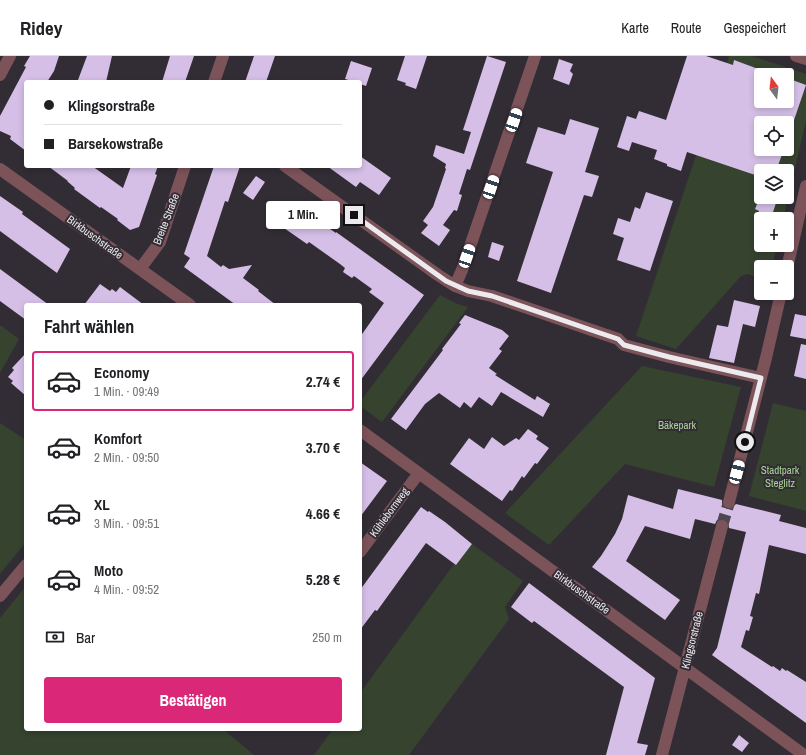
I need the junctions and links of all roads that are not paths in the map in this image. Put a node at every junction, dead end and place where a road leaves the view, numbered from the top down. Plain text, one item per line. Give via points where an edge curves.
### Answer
1 (10, 56) edge
2 (223, 56) edge
3 (535, 56) edge
4 (796, 56) edge
5 (806, 59) edge
6 (0, 75) edge
7 (215, 80) edge
8 (0, 168) edge
9 (184, 168) edge
10 (288, 168) edge
11 (806, 186) edge
12 (789, 260) edge
13 (140, 269) junction
14 (455, 286) junction
15 (779, 300) edge
16 (187, 303) edge
17 (761, 378) junction
18 (362, 431) edge
19 (419, 473) junction
20 (729, 502) tunnel mouth
21 (722, 526) tunnel mouth
22 (362, 549) edge
23 (24, 567) edge
24 (0, 596) edge
25 (685, 668) junction
26 (662, 755) edge
27 (804, 755) edge

1 - 6 street
2 - 7 street
3 - 14 street
4 - 5 street
8 - 13 street, Birkbuschstraße
9 - 13 street, Breite Straße via 160,242
10 - 14 street
11 - 12 street
13 - 16 street, Birkbuschstraße
14 - 17 street via 604,334 618,339 624,345
15 - 17 street
17 - 20 street
18 - 19 street, Birkbuschstraße
19 - 22 street, Kühlebornweg
19 - 25 street, Birkbuschstraße
21 - 25 street, Klingsorstraße
23 - 24 street
25 - 26 street, Klingsorstraße
25 - 27 street, Birkbuschstraße

